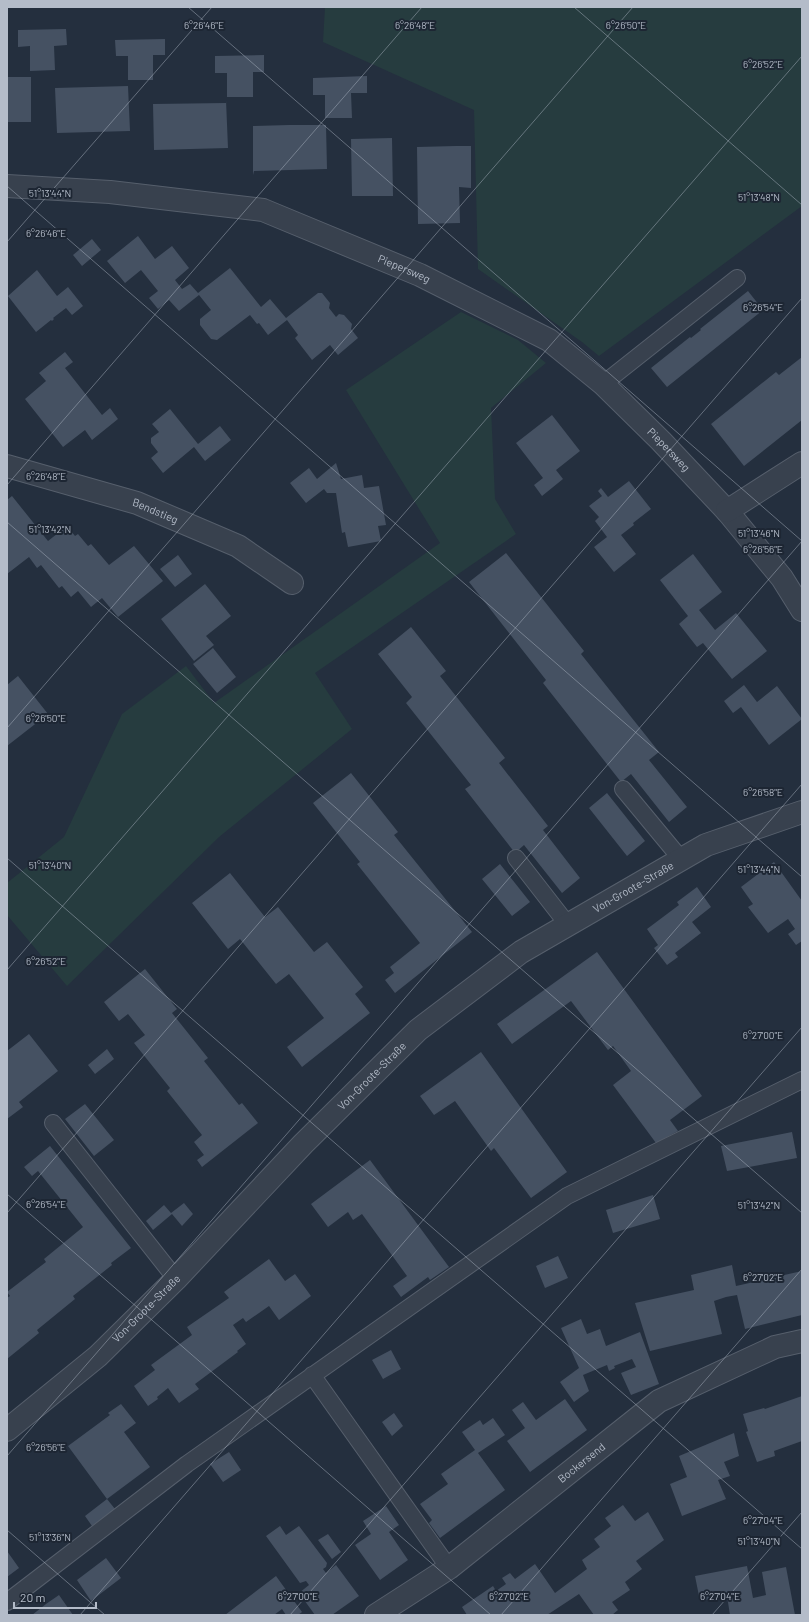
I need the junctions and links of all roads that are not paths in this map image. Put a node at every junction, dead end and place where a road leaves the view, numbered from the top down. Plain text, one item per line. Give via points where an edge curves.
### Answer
1 (7, 186) edge
2 (737, 278) dead end
3 (603, 384) junction
4 (802, 462) edge
5 (7, 466) edge
6 (727, 511) junction
7 (292, 583) dead end
8 (802, 610) edge
9 (623, 789) dead end
10 (802, 812) edge
11 (516, 858) dead end
12 (681, 859) junction
13 (568, 925) junction
14 (802, 1080) edge
15 (53, 1123) dead end
16 (176, 1279) junction
17 (802, 1341) edge
18 (312, 1375) junction
19 (7, 1430) edge
20 (449, 1568) junction
21 (7, 1602) edge
22 (376, 1615) edge

1 - 3 street, Piepersweg via 110,192 263,210 420,275 549,340
2 - 3 lane
3 - 6 street, Piepersweg
4 - 6 street
5 - 7 street, Bendstieg via 137,503 238,546
6 - 8 street, Piepersweg via 782,578
9 - 12 lane
10 - 12 street, Von-Groote-Straße via 706,845
11 - 13 lane
12 - 13 street, Von-Groote-Straße
13 - 16 street, Von-Groote-Straße via 521,952 418,1030 302,1144
14 - 18 lane via 567,1196
15 - 16 lane
16 - 19 street, Von-Groote-Straße via 98,1356
17 - 20 street, Bockersend via 775,1347 659,1401
18 - 20 lane
18 - 21 lane via 187,1464
20 - 22 street, Bockersend

